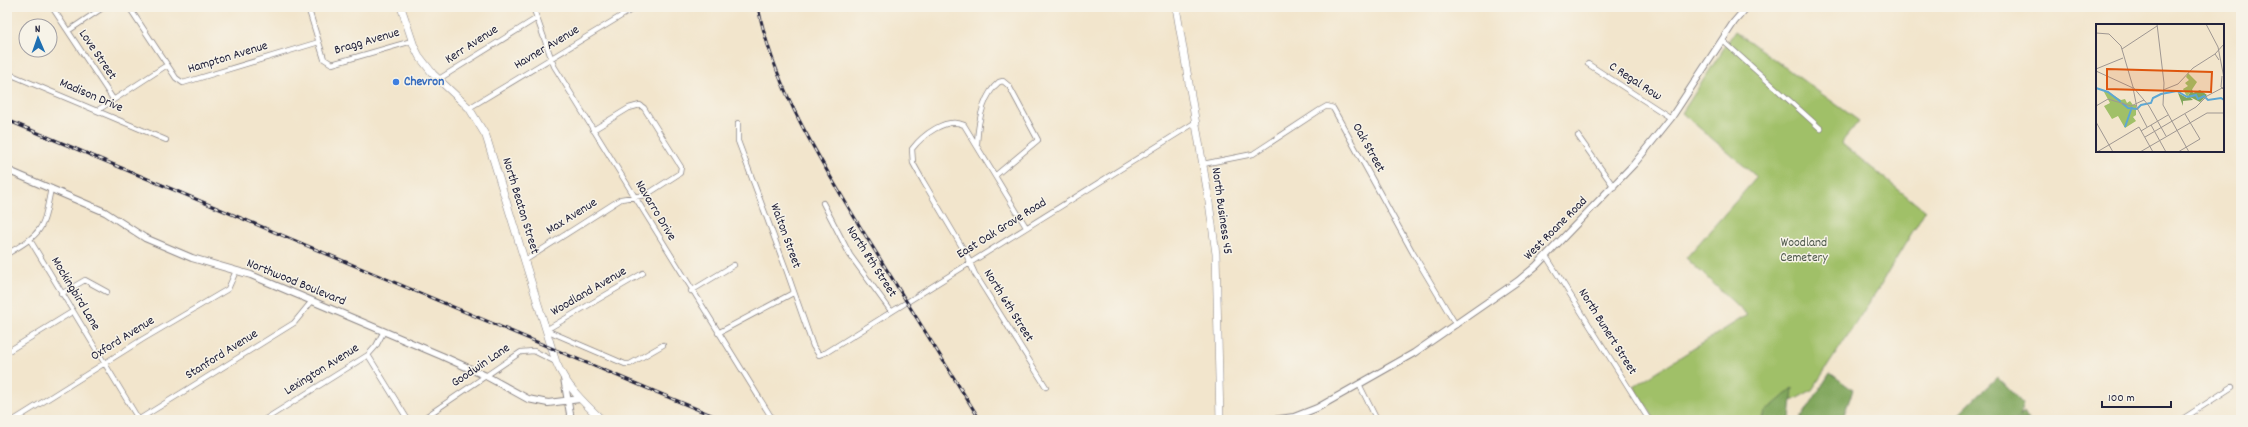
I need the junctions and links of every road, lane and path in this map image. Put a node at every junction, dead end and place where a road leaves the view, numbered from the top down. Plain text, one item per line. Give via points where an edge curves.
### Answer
1 (52, 7) edge
2 (104, 7) edge
3 (129, 7) edge
4 (308, 7) edge
5 (401, 7) edge
6 (533, 7) edge
7 (636, 7) edge
8 (1176, 7) edge
9 (1746, 7) edge
10 (537, 18) junction
11 (68, 31) junction
12 (1722, 40) junction
13 (412, 41) junction
14 (319, 42) junction
15 (550, 59) junction
16 (1588, 64) dead end
17 (167, 65) junction
18 (7, 73) edge
19 (439, 80) junction
20 (113, 99) junction
21 (469, 108) junction
22 (98, 110) junction
23 (1670, 118) junction
24 (1196, 122) junction
25 (738, 123) dead end
26 (1821, 129) dead end
27 (593, 130) junction
28 (1578, 136) dead end
29 (166, 140) dead end
30 (977, 144) junction
31 (1203, 164) junction
32 (7, 170) edge
33 (996, 175) junction
34 (1614, 187) junction
35 (51, 188) junction
36 (634, 197) junction
37 (823, 203) dead end
38 (1026, 227) junction
39 (30, 240) junction
40 (7, 254) edge
41 (1546, 256) junction
42 (524, 261) junction
43 (970, 263) junction
44 (734, 265) dead end
45 (236, 271) junction
46 (643, 273) dead end
47 (692, 291) junction
48 (107, 292) dead end
49 (793, 293) junction
50 (62, 294) junction
51 (312, 301) junction
52 (890, 311) junction
53 (72, 312) junction
54 (1456, 325) junction
55 (546, 330) junction
56 (384, 331) junction
57 (718, 333) junction
58 (663, 345) dead end
59 (7, 352) edge
60 (819, 354) joint
61 (368, 355) junction
62 (556, 362) junction
63 (104, 363) junction
64 (486, 376) junction
65 (564, 377) junction
66 (1359, 384) junction
67 (2232, 387) dead end
68 (1046, 388) dead end
69 (580, 399) junction
70 (567, 400) junction
71 (14, 420) edge
72 (138, 420) edge
73 (264, 420) edge
74 (408, 420) edge
75 (421, 420) edge
76 (571, 420) edge
77 (602, 420) edge
78 (773, 420) edge
79 (1220, 420) edge
80 (1376, 420) edge
81 (1649, 420) edge
82 (2181, 420) edge

1 - 11 street, Love Street
2 - 11 street
3 - 17 street
4 - 14 street, Bragg Avenue
5 - 13 main road, North Beaton Street
6 - 10 street, Navarro Drive
7 - 15 street, Havner Avenue
8 - 24 main road, North Business 45
9 - 12 street, West Roane Road
10 - 15 street, Navarro Drive
10 - 19 street, Kerr Avenue
11 - 20 street, Love Street
12 - 23 street, West Roane Road
12 - 26 street
13 - 14 street, Bragg Avenue via 332,64 324,59
13 - 19 main road, North Beaton Street via 422,60
14 - 17 street, Hampton Avenue via 188,82 179,82
15 - 21 street, Havner Avenue
15 - 27 street, Navarro Drive
16 - 23 street, C Regal Row
17 - 20 street, Hampton Avenue
18 - 22 street, Madison Drive
19 - 21 main road, North Beaton Street
20 - 22 street, Love Street
21 - 42 main road, North Beaton Street via 488,142
22 - 29 street, Madison Drive
23 - 34 street, West Roane Road
24 - 31 main road, North Business 45
24 - 38 street, East Oak Grove Road
25 - 49 street, Walton Street via 738,141
27 - 36 street, Navarro Drive
27 - 36 street, Max Avenue via 629,108 640,106 664,139 680,167 680,173 646,195
28 - 34 street
30 - 33 street
30 - 33 street via 984,104 992,88 1003,81 1009,86 1037,137 1036,143
30 - 43 street, North 6th Street via 964,125 954,122 941,126 912,149 913,163
31 - 54 street, Oak Street via 1253,154 1326,106 1333,108
31 - 79 main road, North Business 45 via 1216,254
32 - 35 street, Northwood Boulevard
33 - 38 street
34 - 41 street, West Roane Road
35 - 39 street via 46,216 39,232
35 - 45 street, Northwood Boulevard via 105,212 145,238 192,258
36 - 42 street, Max Avenue via 621,199
36 - 47 street, Navarro Drive
37 - 52 street, North 8th Street via 850,255
38 - 43 street, East Oak Grove Road
39 - 40 street
39 - 50 street, Mockingbird Lane
41 - 54 street, West Roane Road via 1518,281
41 - 81 street, North Bunert Street
42 - 55 main road, North Beaton Street
43 - 52 street, East Oak Grove Road
43 - 68 street, North 6th Street
44 - 47 street
45 - 51 street, Northwood Boulevard
45 - 63 street, Oxford Avenue via 228,289
46 - 55 street, Woodland Avenue
47 - 57 street, Navarro Drive
48 - 50 street via 85,280
49 - 57 street
49 - 60 street, Walton Street via 814,350
50 - 53 street, Mockingbird Lane
51 - 56 street, Northwood Boulevard
51 - 72 street, Stanford Avenue via 294,323
52 - 60 street, East Oak Grove Road via 827,352
53 - 59 street
53 - 63 street, Mockingbird Lane
54 - 66 street, West Roane Road via 1414,353
55 - 58 street via 625,364 630,364
55 - 62 main road, North Beaton Street
56 - 61 street, Lexington Avenue
56 - 64 street, Northwood Boulevard
57 - 78 street, Navarro Drive
61 - 73 street, Lexington Avenue
61 - 74 street
62 - 64 street, Goodwin Lane via 528,350
62 - 65 main road, North Beaton Street
63 - 71 street, Oxford Avenue
63 - 72 street, Mockingbird Lane
64 - 70 street, Northwood Boulevard via 528,399 548,403
64 - 75 street, Goodwin Lane
65 - 69 main road, North Beaton Street
65 - 70 street
66 - 79 street, West Roane Road via 1318,408 1294,417 1272,420
66 - 80 street
67 - 82 street
69 - 70 street, Northwood Boulevard
69 - 77 main road, North Beaton Street
70 - 76 street

